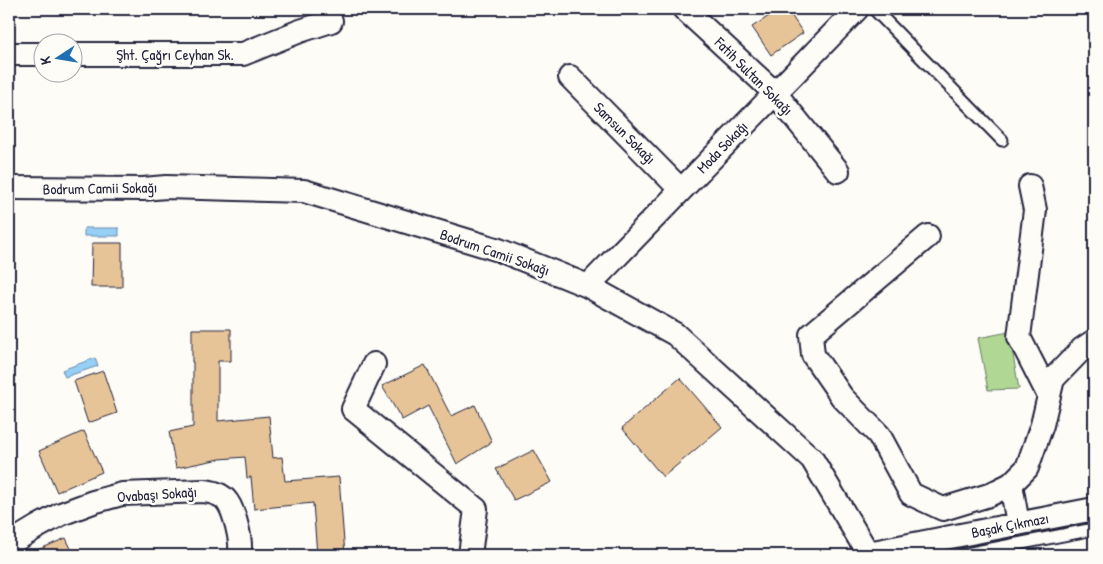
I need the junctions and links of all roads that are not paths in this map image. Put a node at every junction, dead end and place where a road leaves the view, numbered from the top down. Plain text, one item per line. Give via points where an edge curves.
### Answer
1 (684, 9) edge
2 (857, 9) edge
3 (874, 9) edge
4 (331, 21) dead end
5 (9, 54) edge
6 (32, 54) edge
7 (82, 54) edge
8 (570, 76) dead end
9 (775, 93) junction
10 (1002, 140) dead end
11 (838, 171) dead end
12 (1030, 186) dead end
13 (9, 188) edge
14 (681, 190) junction
15 (928, 236) dead end
16 (588, 286) junction
17 (1094, 342) edge
18 (374, 364) dead end
19 (1049, 396) junction
20 (1011, 484) junction
21 (1094, 509) edge
22 (1018, 524) junction
23 (1094, 529) edge
24 (9, 544) edge
25 (868, 554) edge
26 (239, 555) edge
27 (470, 555) edge
28 (962, 555) edge

1 - 9 street, Fatih Sultan Sokağı
2 - 9 street, Moda Sokağı
3 - 10 lane
4 - 7 street, Şht. Çağrı Ceyhan Sk. via 243,54
5 - 6 street
8 - 14 street, Samsun Sokağı
9 - 11 street, Fatih Sultan Sokağı
9 - 14 street, Moda Sokağı
12 - 19 street via 1035,210 1019,337
13 - 16 street, Bodrum Camii Sokağı via 166,187 304,191 499,250
14 - 16 street, Moda Sokağı
15 - 20 street via 811,335 813,354 842,397 879,434 911,494 943,510
16 - 25 street, Bodrum Camii Sokağı via 675,334 812,459
17 - 19 street via 1082,349 1053,379
18 - 27 street via 353,409 476,509
19 - 20 street via 1027,468
20 - 22 street
21 - 22 street, Başak Çıkmazı
22 - 25 street, Başak Çıkmazı
23 - 28 lane
24 - 26 street, Ovabaşı Sokağı via 62,514 122,494 204,491 215,493 230,504 240,536

